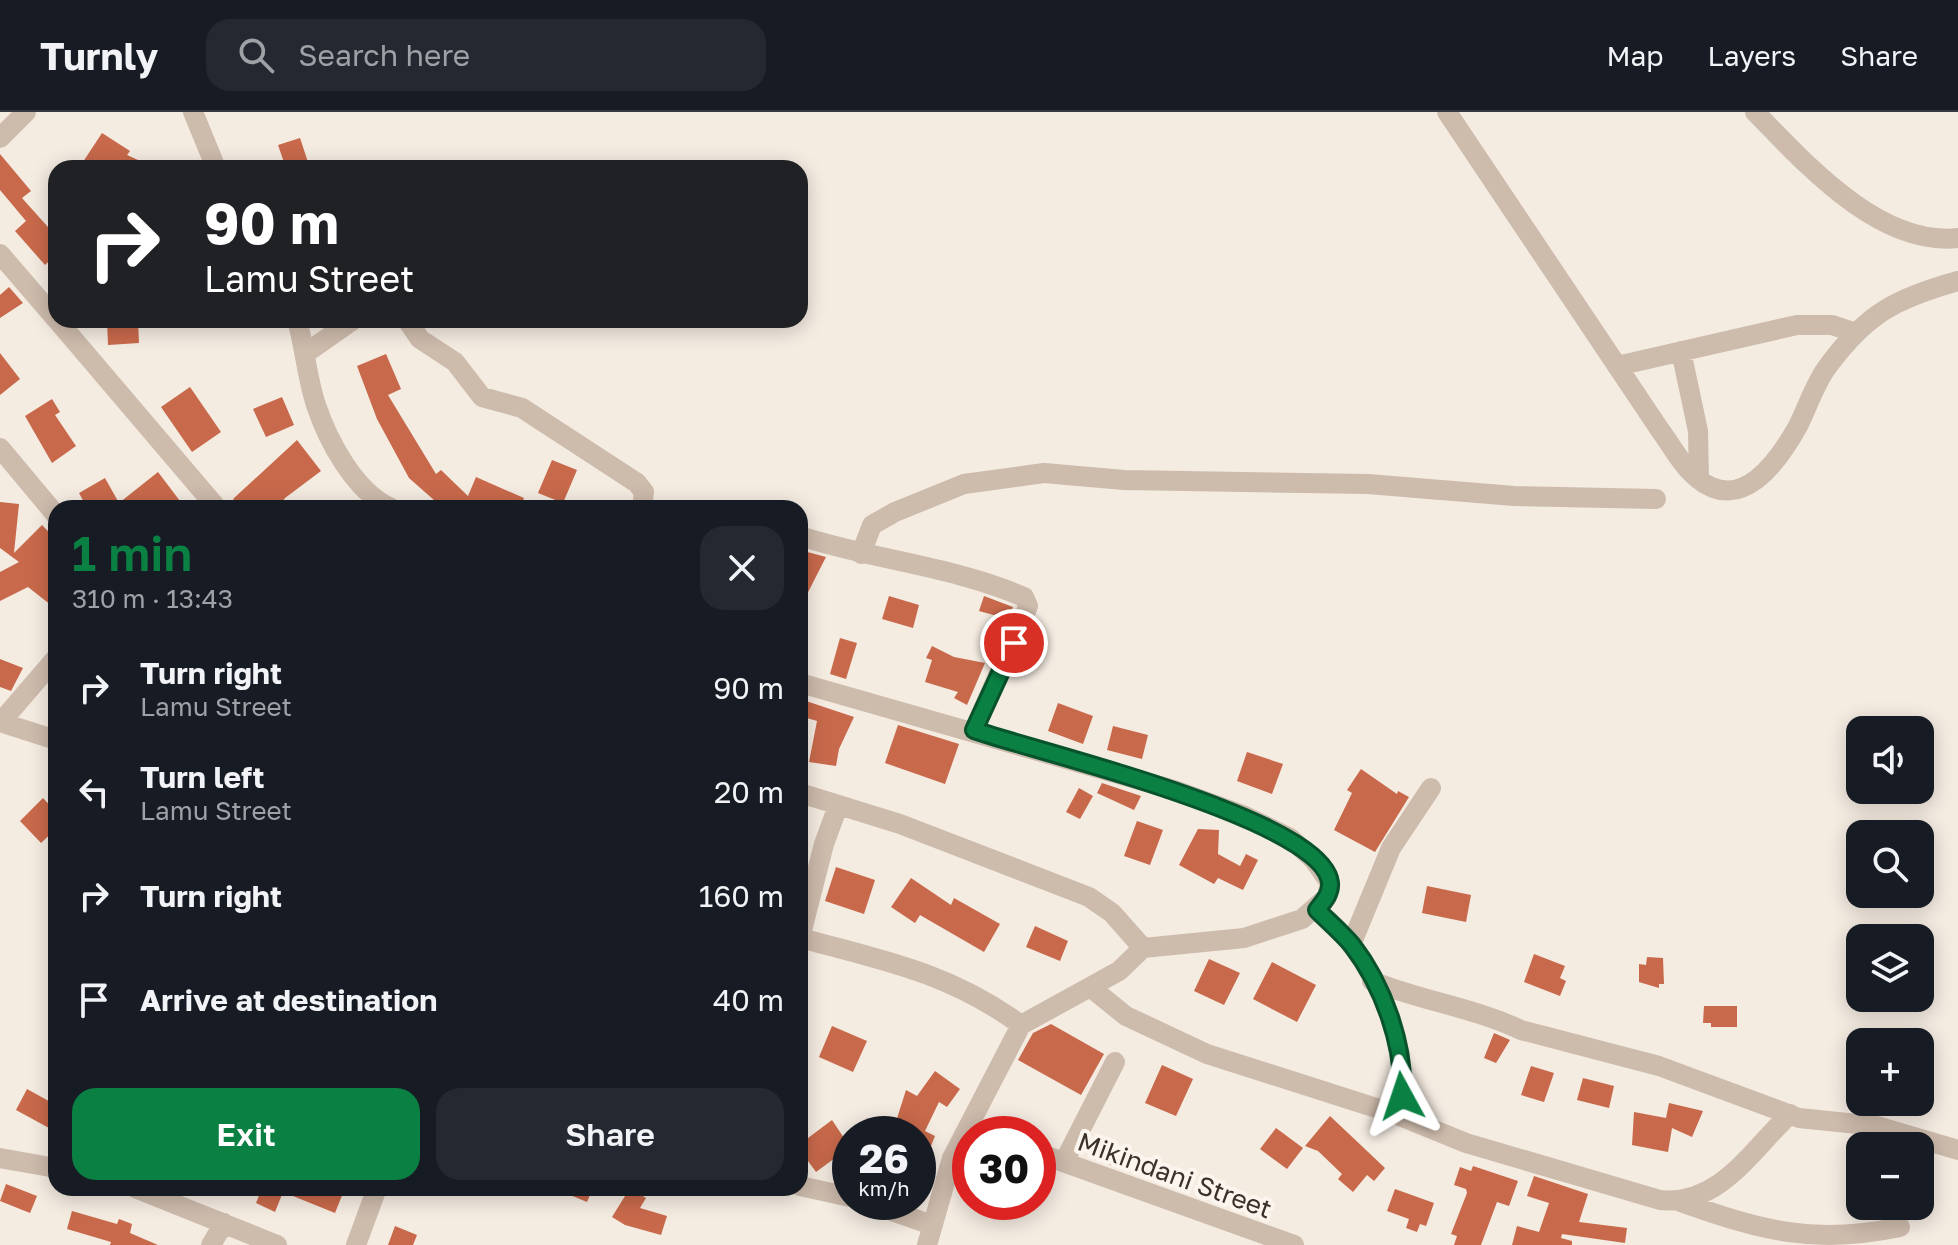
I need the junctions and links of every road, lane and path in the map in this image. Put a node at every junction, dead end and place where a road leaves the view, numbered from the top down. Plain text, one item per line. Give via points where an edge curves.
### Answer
1 (26, 112) edge
2 (193, 112) edge
3 (1447, 112) edge
4 (1755, 112) edge
5 (0, 138) edge
6 (213, 160) edge
7 (1958, 238) edge
8 (0, 254) edge
9 (1958, 281) edge
10 (48, 309) edge
11 (65, 328) edge
12 (299, 328) edge
13 (342, 328) edge
14 (412, 328) edge
15 (1856, 333) junction
16 (1681, 351) junction
17 (306, 353) junction
18 (1617, 366) junction
19 (0, 448) edge
20 (1699, 479) junction
21 (1656, 499) dead end
22 (210, 500) edge
23 (378, 500) edge
24 (643, 500) edge
25 (48, 505) edge
26 (808, 538) edge
27 (861, 554) junction
28 (48, 667) edge
29 (808, 685) edge
30 (1, 722) edge
31 (974, 730) junction
32 (48, 737) edge
33 (1431, 788) dead end
34 (808, 796) edge
35 (838, 806) junction
36 (808, 907) edge
37 (1317, 910) junction
38 (808, 940) edge
39 (1351, 945) junction
40 (1143, 948) junction
41 (1372, 981) junction
42 (1090, 987) junction
43 (1021, 1025) junction
44 (1115, 1062) dead end
45 (1395, 1114) junction
46 (1790, 1114) junction
47 (980, 1116) edge
48 (1958, 1150) edge
49 (0, 1158) edge
50 (952, 1158) edge
51 (1056, 1159) edge
52 (1064, 1162) junction
53 (48, 1167) edge
54 (808, 1188) edge
55 (832, 1193) edge
56 (155, 1196) edge
57 (374, 1196) edge
58 (1681, 1202) junction
59 (901, 1220) edge
60 (224, 1223) junction
61 (1900, 1227) dead end
62 (930, 1235) edge
63 (211, 1245) edge
64 (277, 1245) edge
65 (356, 1245) edge
66 (1294, 1245) edge

1 - 5 street
2 - 6 street
3 - 18 street
4 - 7 street via 1844,198 1910,231
8 - 10 street
9 - 15 street via 1900,299
11 - 22 street
12 - 17 street
13 - 17 street
14 - 24 street via 455,362 482,397 522,408 637,483
15 - 16 street via 1806,324
15 - 20 street via 1827,367 1771,467 1748,488 1727,491
16 - 18 street
16 - 20 street via 1698,431
17 - 23 street via 316,405 335,445 368,494
18 - 20 street
19 - 25 street
21 - 27 street via 1044,473 964,484 895,512 872,525
26 - 27 street
27 - 31 street via 955,573 1027,601
28 - 30 street
29 - 31 street
30 - 32 street
31 - 37 street via 1174,790 1290,838 1330,883
33 - 39 street via 1391,848
34 - 35 street
35 - 36 street
35 - 40 street via 900,824 1089,897 1112,913
37 - 39 street
37 - 40 street via 1244,938
38 - 43 street via 933,974
39 - 41 street
40 - 42 street via 1119,971
41 - 45 street via 1395,1034 1402,1082
41 - 46 street via 1521,1030 1659,1066
42 - 43 street
42 - 45 street via 1126,1016 1207,1054
43 - 47 street
44 - 52 street
45 - 58 street via 1466,1143 1626,1192
46 - 48 street via 1877,1126
46 - 58 street via 1723,1182
49 - 53 street
50 - 62 street
51 - 52 street, Mikindani Street
52 - 66 street, Mikindani Street
54 - 55 street
56 - 60 street
57 - 65 street
58 - 61 street via 1816,1240 1860,1238
59 - 62 street
60 - 63 street
60 - 64 street

